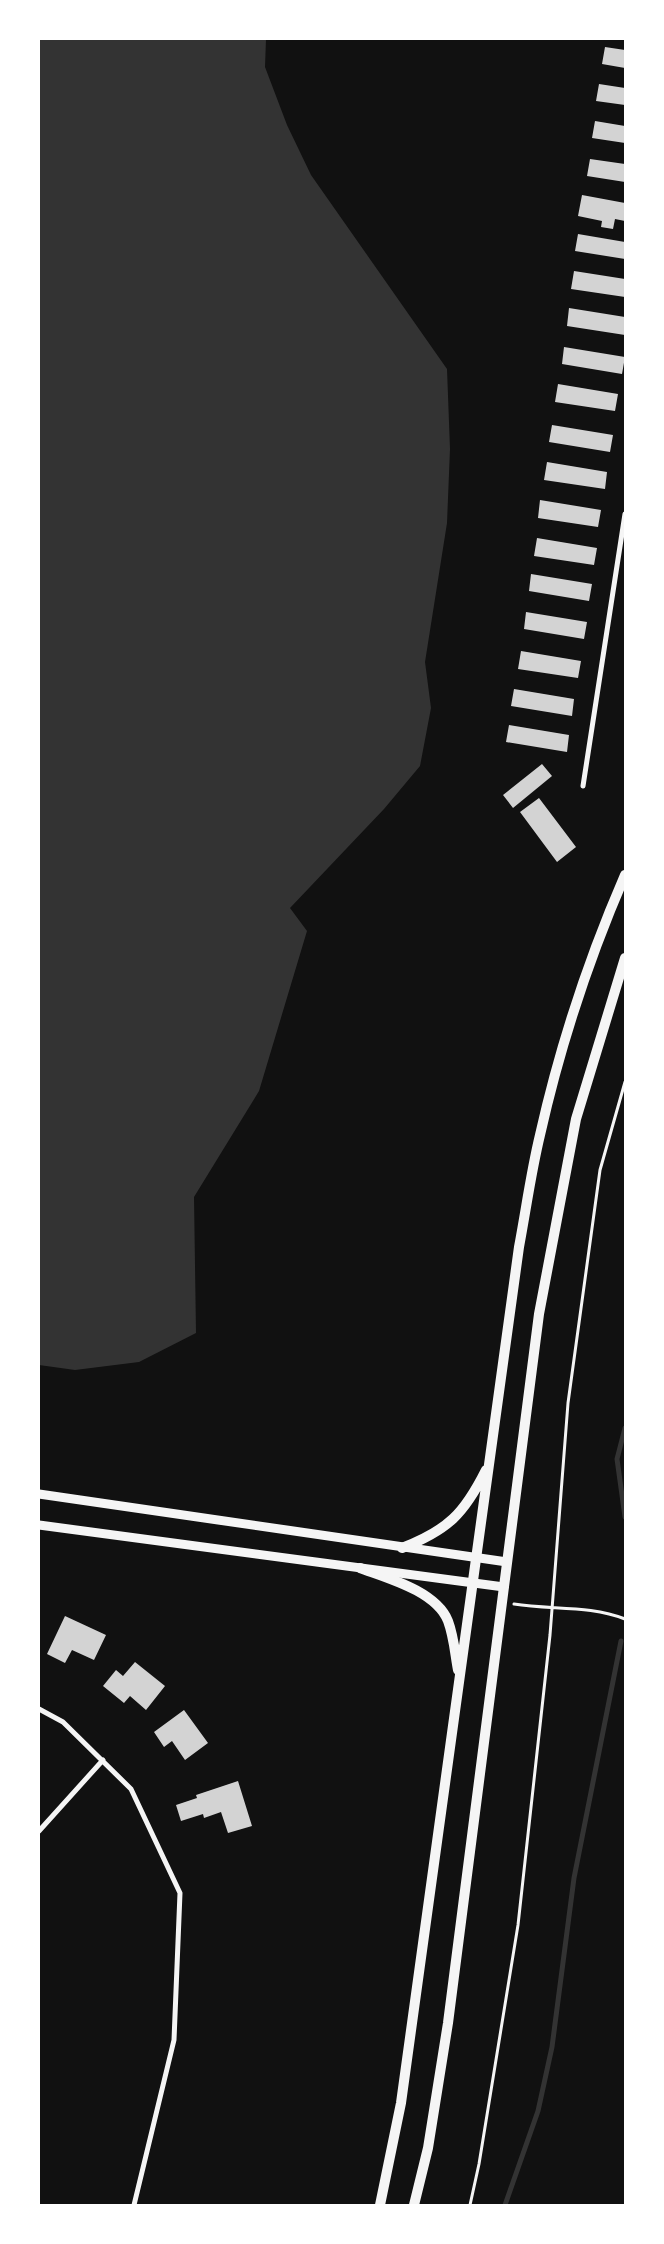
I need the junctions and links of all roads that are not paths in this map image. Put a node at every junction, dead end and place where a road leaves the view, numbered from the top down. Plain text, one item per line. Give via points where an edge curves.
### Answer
1 (625, 514) edge
2 (622, 561) edge
3 (583, 786) dead end
4 (625, 875) edge
5 (625, 958) edge
6 (489, 1462) junction
7 (39, 1494) edge
8 (39, 1525) edge
9 (402, 1548) junction
10 (476, 1558) junction
11 (507, 1562) junction
12 (360, 1568) junction
13 (473, 1583) junction
14 (504, 1587) junction
15 (460, 1680) junction
16 (39, 1709) edge
17 (103, 1760) junction
18 (39, 1831) edge
19 (134, 2205) edge
20 (380, 2205) edge
21 (414, 2205) edge

1 - 2 street
2 - 3 street
4 - 6 main road via 607,916 570,1025 540,1135 519,1247
5 - 11 main road via 576,1119 539,1314
6 - 9 main road via 472,1499 450,1522 426,1538
6 - 10 main road
7 - 9 street
8 - 12 street
9 - 10 street
10 - 11 street
10 - 13 main road
11 - 14 main road
12 - 13 street
12 - 15 main road via 403,1584 434,1601 447,1618 454,1639
13 - 14 street
13 - 15 main road
14 - 21 main road via 448,2024 428,2148
15 - 20 main road via 401,2103
16 - 17 street via 63,1722
17 - 18 street
17 - 19 street via 131,1790 180,1893 174,2040

